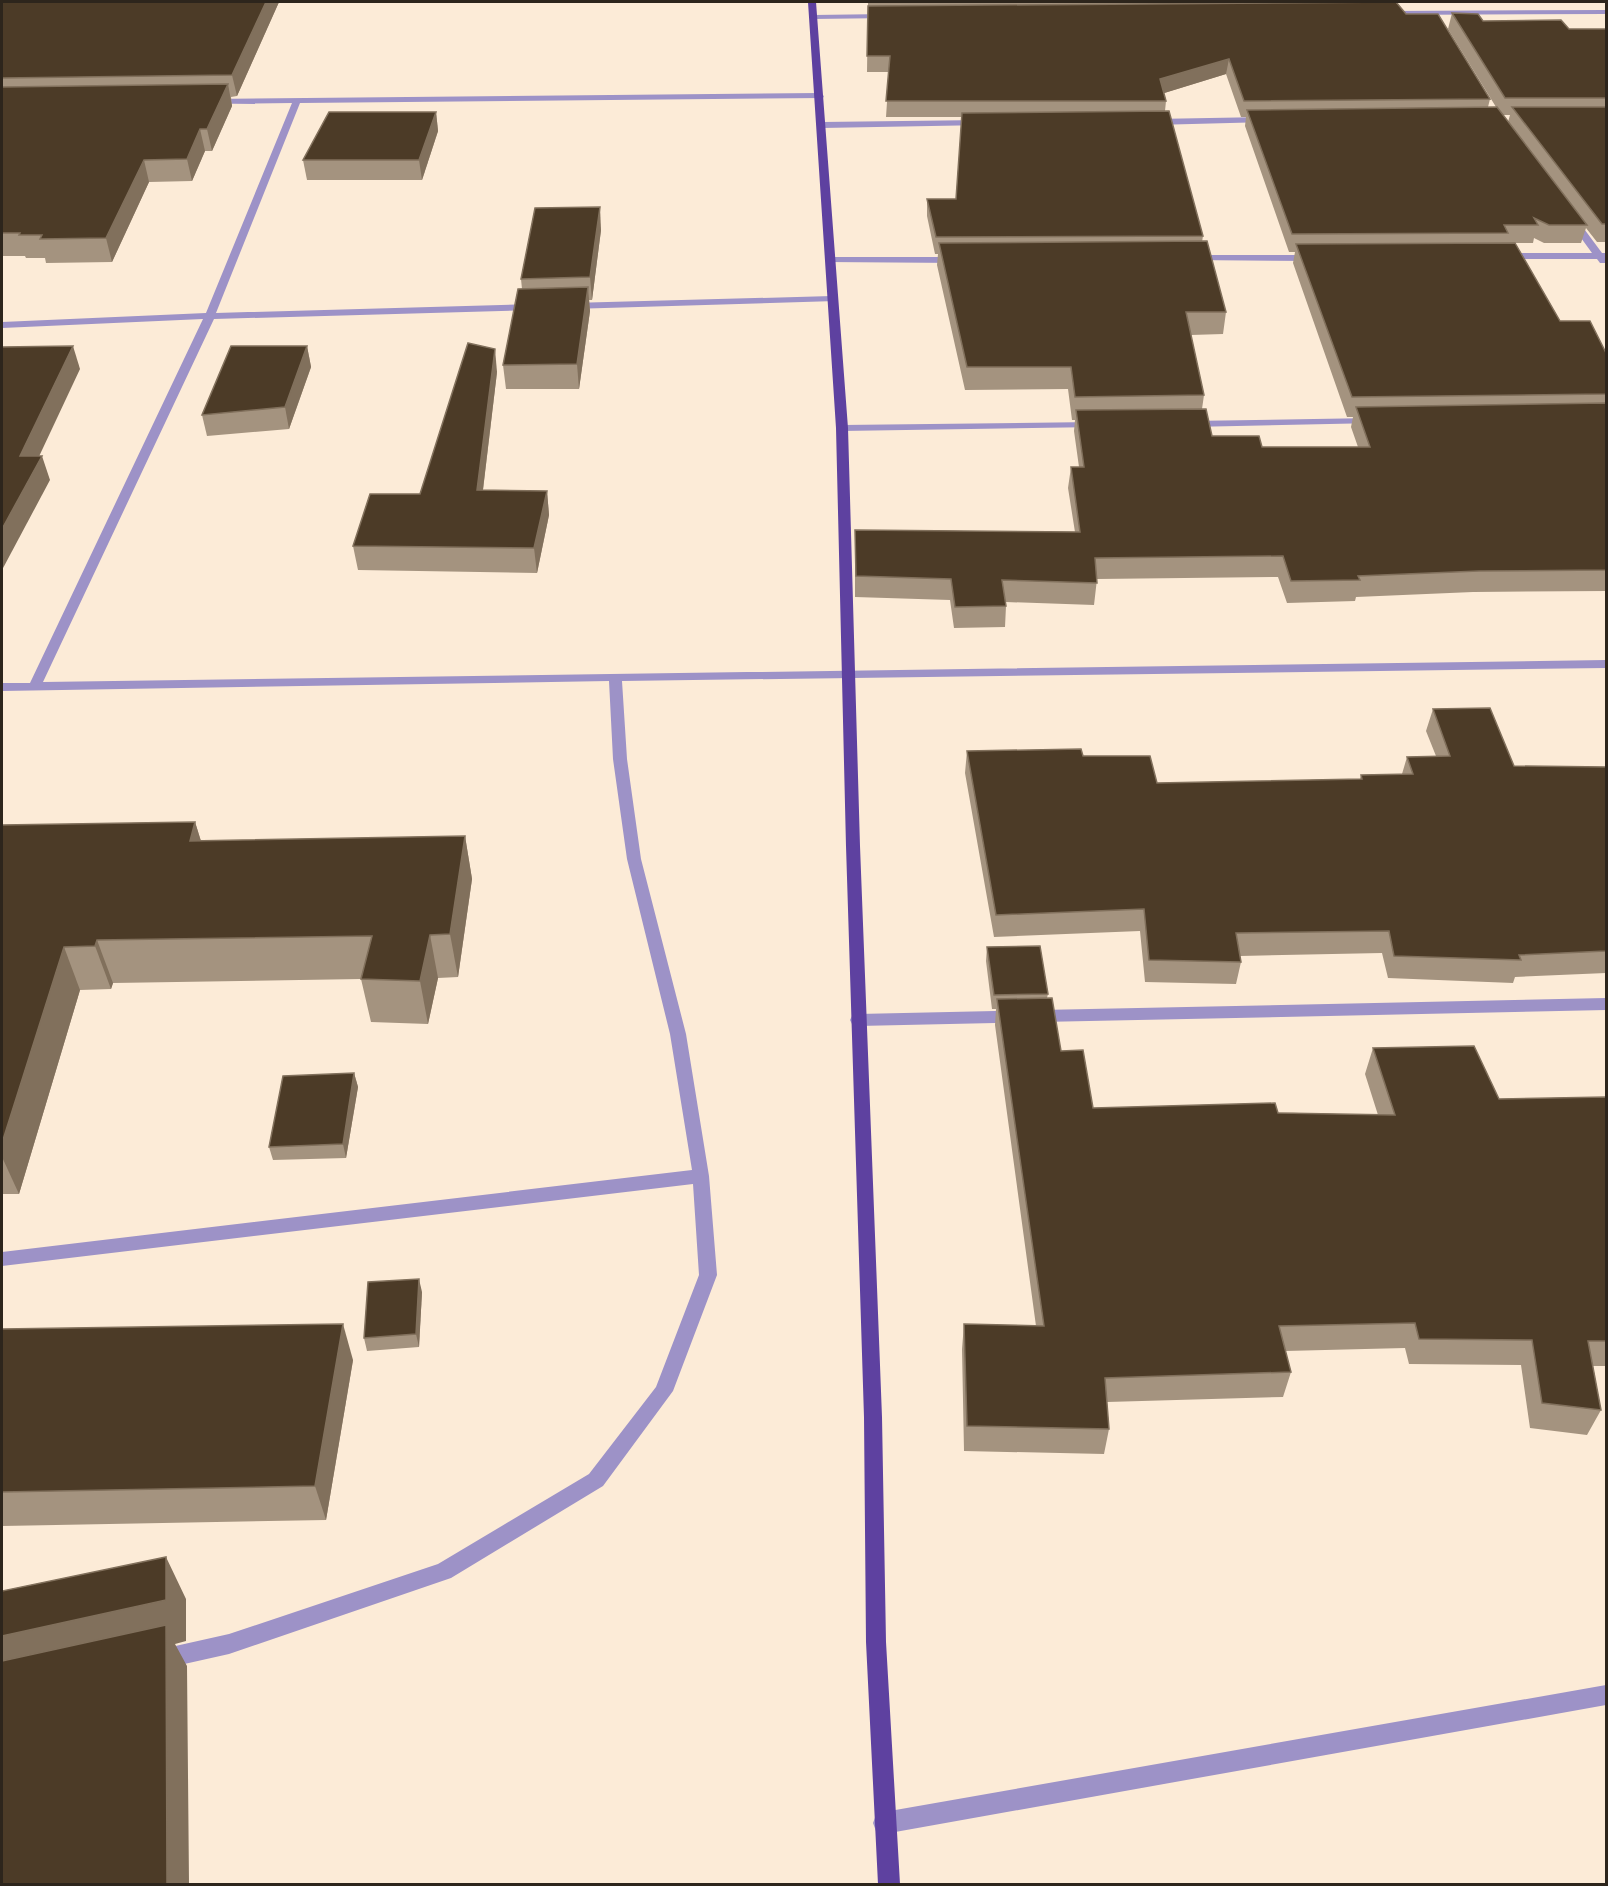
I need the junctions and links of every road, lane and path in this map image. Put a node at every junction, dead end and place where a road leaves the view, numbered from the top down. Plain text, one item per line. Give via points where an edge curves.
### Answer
1 (1425, 2) edge
2 (813, 9) edge
3 (1606, 12) edge
4 (1374, 13) edge
5 (1434, 13) junction
6 (897, 16) edge
7 (1439, 22) edge
8 (820, 96) junction
9 (297, 100) junction
10 (202, 101) edge
11 (1271, 120) edge
12 (1141, 122) edge
13 (987, 123) edge
14 (822, 125) junction
15 (1567, 213) edge
16 (1493, 256) edge
17 (1603, 256) edge
18 (1327, 257) edge
19 (1185, 258) edge
20 (829, 260) junction
21 (971, 260) edge
22 (1606, 266) edge
23 (832, 299) junction
24 (557, 306) edge
25 (545, 307) edge
26 (210, 316) junction
27 (2, 325) edge
28 (1379, 421) edge
29 (1176, 424) edge
30 (1104, 425) edge
31 (842, 428) junction
32 (1606, 664) edge
33 (850, 674) junction
34 (615, 678) junction
35 (2, 687) edge
36 (34, 687) junction
37 (1606, 1004) edge
38 (858, 1020) junction
39 (701, 1176) junction
40 (2, 1259) edge
41 (149, 1662) edge
42 (1606, 1695) edge
43 (884, 1823) junction
44 (889, 1884) edge

1 - 5 street
2 - 6 street
2 - 8 main road
3 - 5 street
4 - 5 street
5 - 7 street
8 - 9 street
8 - 14 main road
9 - 10 street
9 - 26 street
11 - 12 street
13 - 14 street
14 - 20 main road
15 - 17 street
16 - 17 street
17 - 22 street
18 - 19 street
20 - 21 street
20 - 23 main road
23 - 24 street
23 - 31 main road
25 - 26 street
26 - 27 street
26 - 36 street
28 - 29 street
30 - 31 street
31 - 33 main road
32 - 33 street
33 - 34 street
33 - 38 main road
34 - 36 street
34 - 39 street via 620,759 634,859 678,1034
35 - 36 street
37 - 38 street
38 - 43 main road
39 - 40 street
39 - 41 street via 708,1275 664,1391 596,1480 444,1571 229,1644
42 - 43 street
43 - 44 main road

